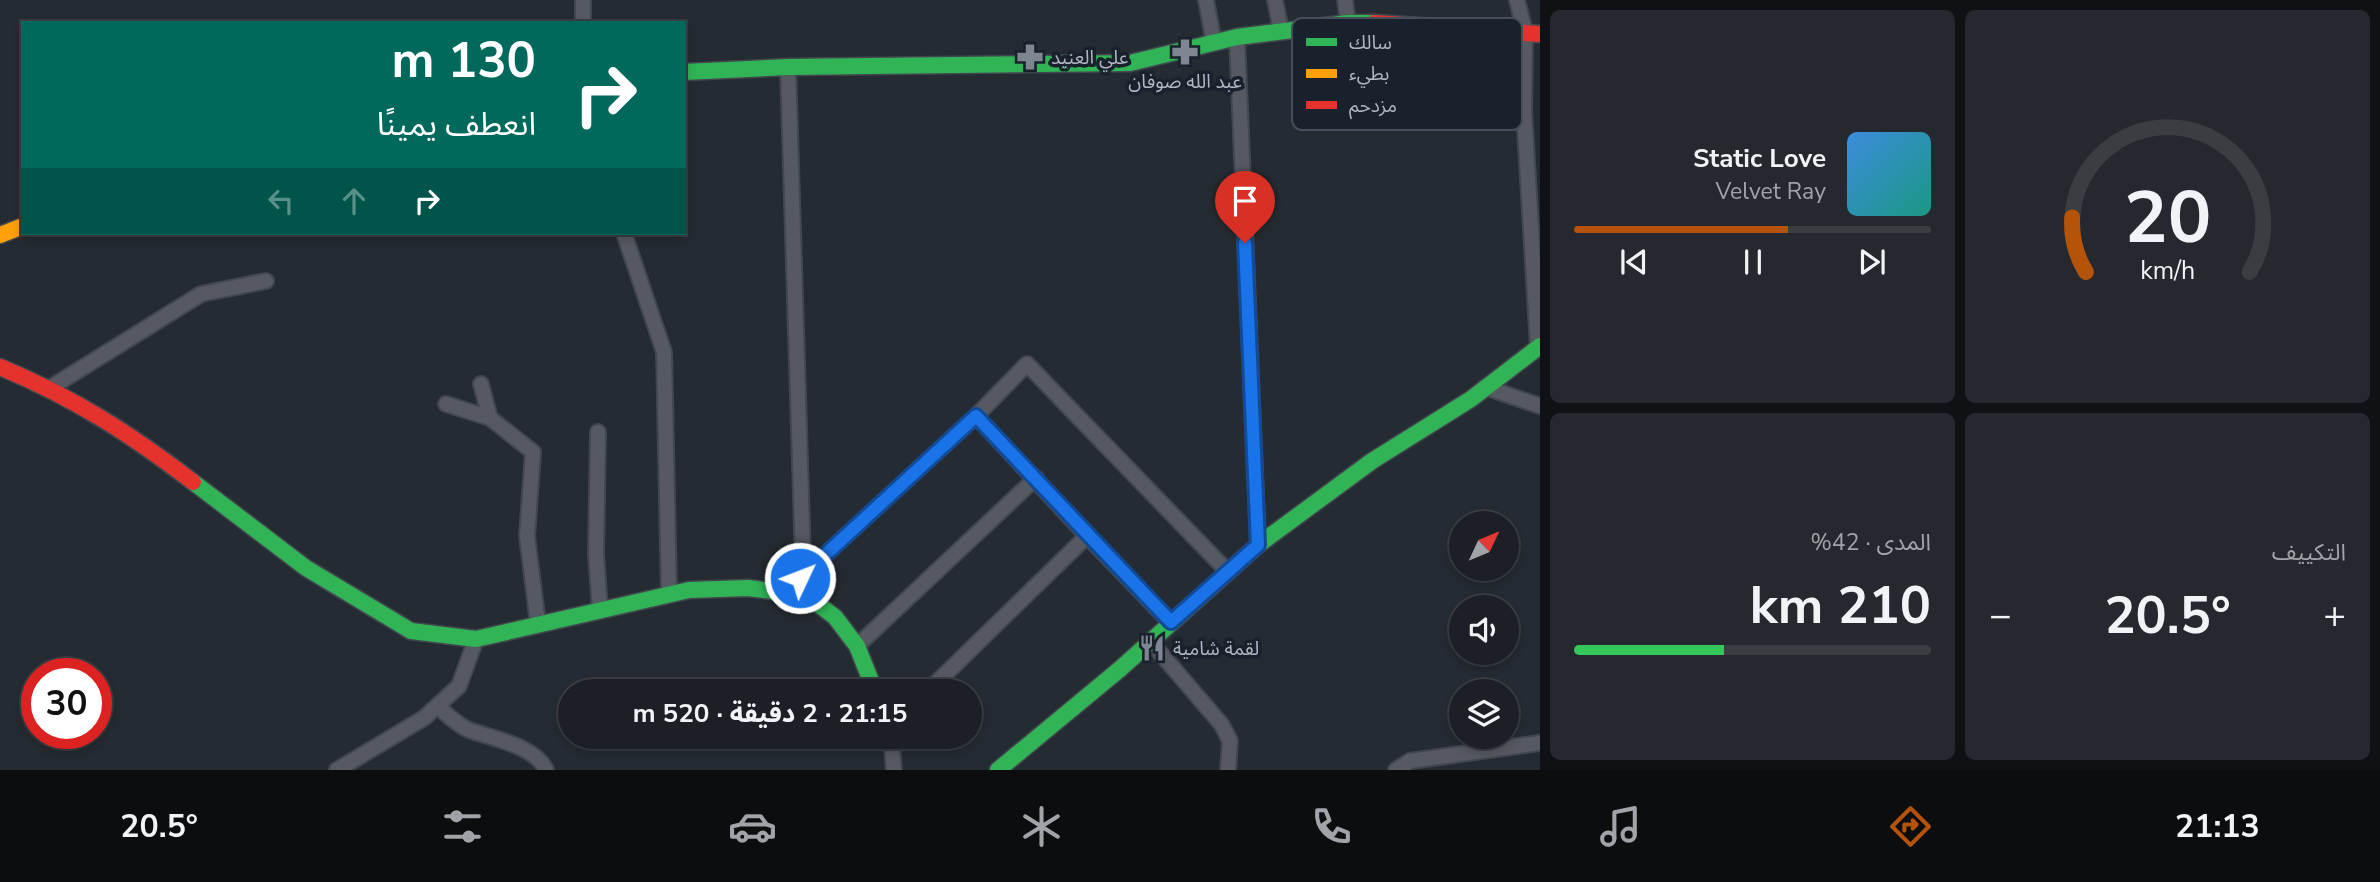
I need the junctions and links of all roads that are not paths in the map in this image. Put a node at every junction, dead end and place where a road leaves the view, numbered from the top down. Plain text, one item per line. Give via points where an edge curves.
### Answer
1 (583, 0) edge
2 (1206, 0) edge
3 (1275, 0) edge
4 (1345, 0) edge
5 (1517, 0) edge
6 (1347, 18) edge
7 (583, 21) edge
8 (1292, 29) edge
9 (1281, 30) junction
10 (1532, 33) edge
11 (1237, 37) junction
12 (1214, 44) junction
13 (788, 67) junction
14 (686, 72) edge
15 (21, 227) edge
16 (0, 234) edge
17 (625, 235) edge
18 (266, 281) dead end
19 (1539, 346) edge
20 (0, 367) edge
21 (481, 384) dead end
22 (1485, 387) junction
23 (50, 388) junction
24 (446, 404) dead end
25 (1540, 406) edge
26 (976, 416) junction
27 (490, 418) junction
28 (598, 432) dead end
29 (1036, 478) junction
30 (1087, 536) junction
31 (1258, 545) junction
32 (1228, 572) junction
33 (800, 578) junction
34 (669, 594) junction
35 (796, 594) junction
36 (600, 609) junction
37 (1171, 622) junction
38 (538, 624) junction
39 (476, 639) junction
40 (1150, 641) junction
41 (857, 646) junction
42 (870, 679) edge
43 (940, 679) edge
44 (437, 706) junction
45 (1540, 743) edge
46 (892, 749) edge
47 (337, 770) edge
48 (546, 770) edge
49 (894, 770) edge
50 (998, 770) edge
51 (1228, 770) edge
52 (1396, 770) edge

1 - 7 street
2 - 12 street
3 - 9 street
4 - 6 street
5 - 10 street
8 - 9 street
9 - 11 street
10 - 19 street via 1524,111
11 - 12 street
11 - 31 street
12 - 13 street via 1130,63
13 - 14 street
13 - 33 street
15 - 16 street
17 - 34 street via 664,352
18 - 23 street via 201,295
19 - 22 street
20 - 23 street
21 - 27 street
22 - 25 street
22 - 31 street via 1372,461
23 - 39 street via 129,433 306,568 399,624 411,631
24 - 27 street
26 - 29 street
26 - 32 street via 1027,364
26 - 33 street
27 - 38 street via 533,452 527,536
28 - 36 street
29 - 30 street
29 - 41 street
30 - 37 street
30 - 43 street
31 - 32 street
32 - 37 street
33 - 35 street
34 - 35 street via 748,588
34 - 36 street
35 - 41 street via 835,617
36 - 38 street
37 - 40 street
38 - 39 street
39 - 44 street via 459,685
40 - 50 street
40 - 51 street via 1222,726 1230,741
41 - 42 street
44 - 47 street
44 - 48 street via 466,729 499,738 542,761
45 - 52 street via 1409,761
46 - 49 street

